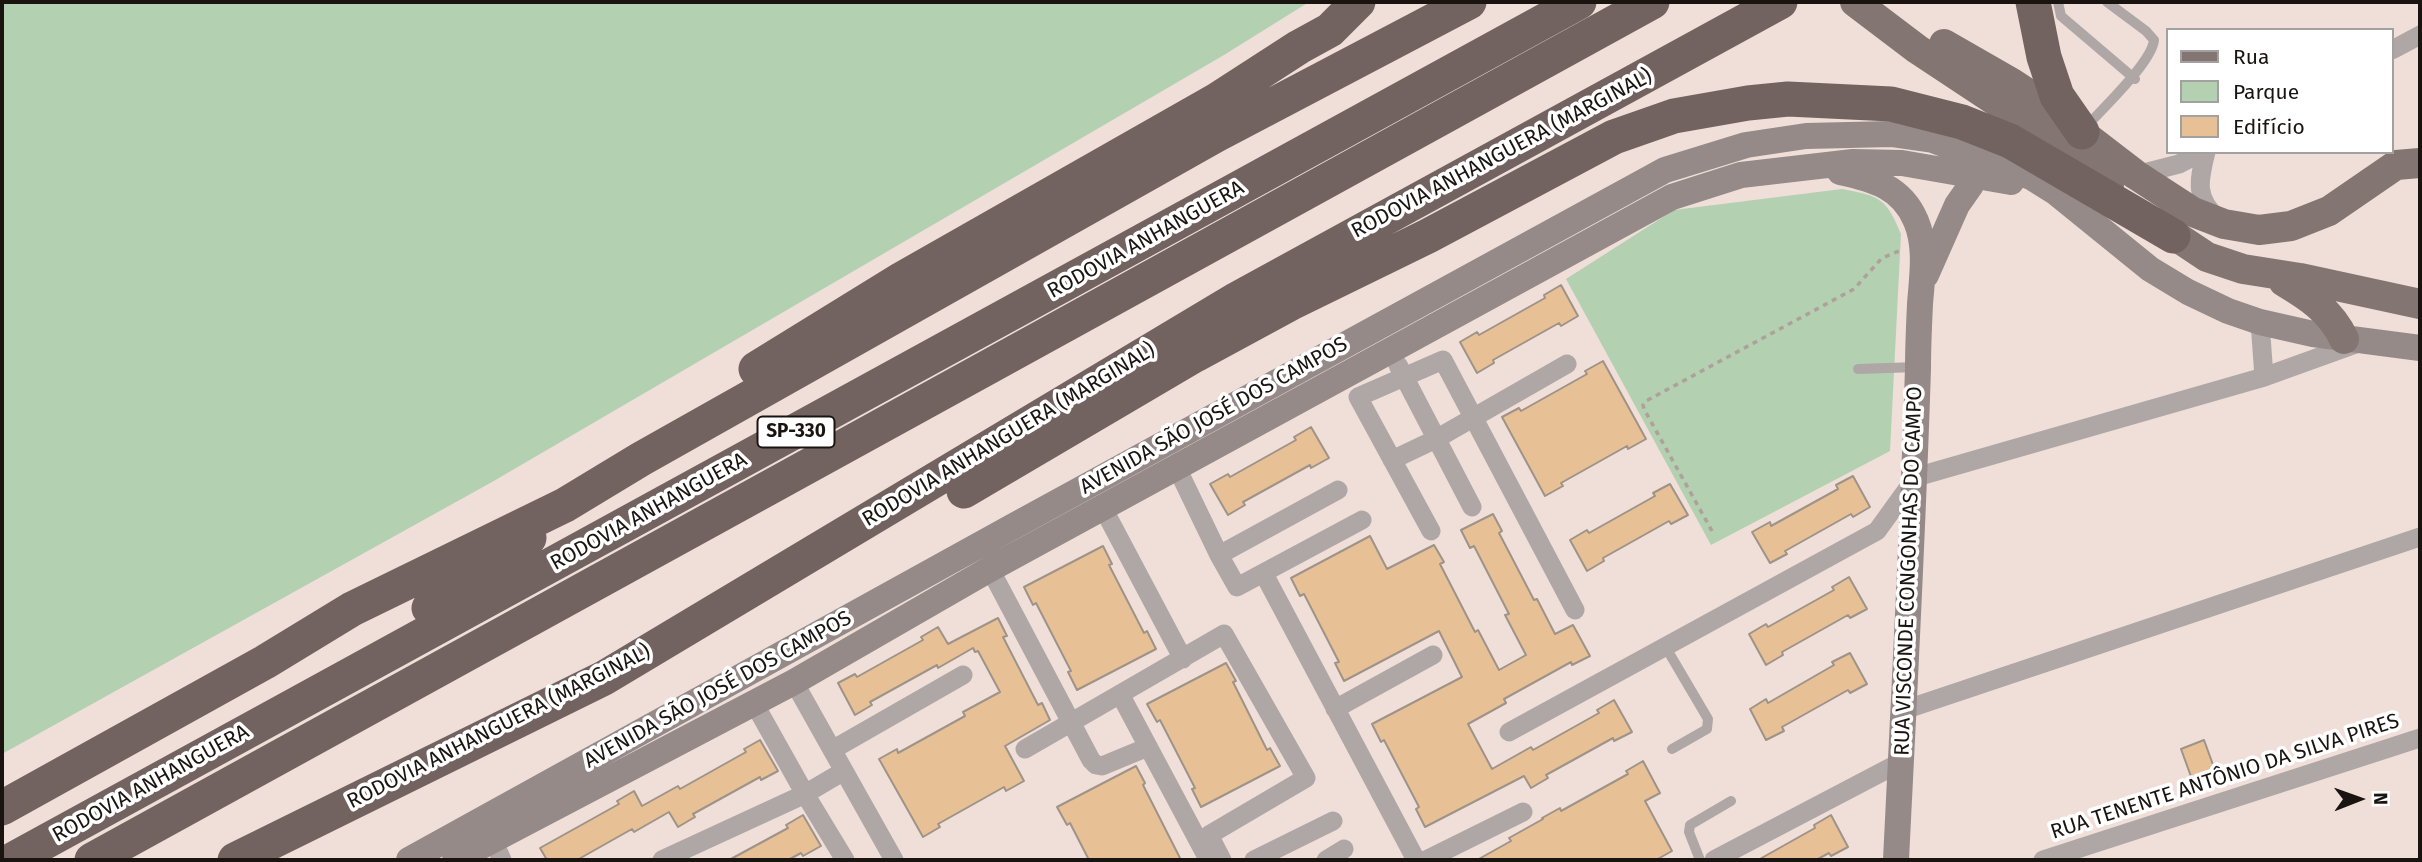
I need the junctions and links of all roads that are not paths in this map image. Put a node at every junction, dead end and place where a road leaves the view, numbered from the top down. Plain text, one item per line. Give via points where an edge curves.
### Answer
1 (1358, 2) edge
2 (1469, 2) edge
3 (1579, 2) edge
4 (1652, 2) edge
5 (1780, 2) edge
6 (2033, 2) edge
7 (2058, 2) edge
8 (2107, 2) edge
9 (1875, 7) edge
10 (2420, 35) edge
11 (2394, 49) edge
12 (2134, 78) junction
13 (2082, 132) junction
14 (2200, 154) edge
15 (2204, 154) edge
16 (2420, 163) edge
17 (1811, 166) junction
18 (1978, 166) junction
19 (2136, 175) junction
20 (2224, 224) junction
21 (2173, 236) junction
22 (2261, 271) junction
23 (1923, 283) junction
24 (2420, 304) edge
25 (2260, 322) junction
26 (2353, 340) junction
27 (2420, 348) edge
28 (1390, 352) junction
29 (1567, 363) dead end
30 (1918, 367) junction
31 (1858, 369) dead end
32 (1404, 376) junction
33 (2264, 377) junction
34 (1472, 416) junction
35 (1436, 439) junction
36 (641, 459) junction
37 (1392, 460) junction
38 (1177, 468) junction
39 (1916, 477) junction
40 (1338, 490) dead end
41 (565, 505) junction
42 (1472, 507) dead end
43 (1103, 508) junction
44 (1362, 520) dead end
45 (1431, 531) dead end
46 (2420, 537) edge
47 (1219, 555) junction
48 (990, 569) junction
49 (1264, 574) junction
50 (1575, 610) dead end
51 (1665, 646) junction
52 (1433, 655) dead end
53 (1183, 659) junction
54 (963, 675) dead end
55 (604, 678) junction
56 (794, 682) junction
57 (1120, 694) junction
58 (754, 703) junction
59 (1335, 709) junction
60 (1905, 710) junction
61 (1071, 723) junction
62 (1509, 732) dead end
63 (2420, 738) edge
64 (1148, 747) junction
65 (1025, 749) dead end
66 (1671, 749) dead end
67 (832, 751) junction
68 (1901, 762) junction
69 (844, 771) junction
70 (805, 794) junction
71 (1731, 801) dead end
72 (2, 808) edge
73 (101, 811) junction
74 (1523, 812) dead end
75 (1333, 821) dead end
76 (1343, 849) dead end
77 (498, 850) edge
78 (12, 860) edge
79 (92, 860) edge
80 (235, 860) edge
81 (409, 860) edge
82 (455, 860) edge
83 (662, 860) edge
84 (845, 860) edge
85 (894, 860) edge
86 (1209, 860) edge
87 (1222, 860) edge
88 (1254, 860) edge
89 (1326, 860) edge
90 (1416, 860) edge
91 (1426, 860) edge
92 (1700, 860) edge
93 (1714, 860) edge
94 (1896, 860) edge
95 (2043, 860) edge

1 - 36 highway via 1330,30 1217,100 902,279 687,412
2 - 36 highway via 1216,135
3 - 73 highway, RODOVIA ANHANGUERA / SP-330
4 - 79 highway, RODOVIA ANHANGUERA / SP-330
5 - 55 highway, RODOVIA ANHANGUERA (MARGINAL) via 1237,299
6 - 13 highway via 2043,57 2057,96
7 - 12 lane via 2061,16
8 - 12 lane via 2154,40
9 - 13 main road via 2012,83
9 - 21 main road
10 - 11 street
12 - 13 lane
13 - 19 main road
14 - 19 street
15 - 20 street via 2201,197
16 - 20 main road via 2396,165 2329,211 2291,226 2259,230
17 - 18 street, AVENIDA SÃO JOSÉ DOS CAMPOS via 1853,162
17 - 23 street, RUA VISCONDE CONGONHAS DO CAMPO via 1863,177 1895,191 1916,220 1922,239
17 - 28 street, AVENIDA SÃO JOSÉ DOS CAMPOS via 1741,174 1672,197
18 - 23 street, RUA VISCONDE CONGONHAS DO CAMPO
18 - 25 street, AVENIDA SÃO JOSÉ DOS CAMPOS via 2055,192 2150,269 2228,311
18 - 81 street, AVENIDA SÃO JOSÉ DOS CAMPOS via 1933,141 1891,134 1806,136 1746,145 1665,170
19 - 20 main road via 2193,212
21 - 22 main road via 2207,257
21 - 55 highway via 2010,141 1962,122 1891,104 1788,99 1674,116 1614,136 1291,303 737,620
22 - 24 main road
22 - 26 main road via 2318,303
23 - 30 street, RUA VISCONDE CONGONHAS DO CAMPO
25 - 26 street, AVENIDA SÃO JOSÉ DOS CAMPOS
25 - 33 street
26 - 27 street, AVENIDA SÃO JOSÉ DOS CAMPOS
26 - 33 street
28 - 32 street
28 - 38 street, AVENIDA SÃO JOSÉ DOS CAMPOS
29 - 34 street
30 - 31 lane
30 - 39 street, RUA VISCONDE CONGONHAS DO CAMPO
32 - 34 street via 1443,360
32 - 35 street
32 - 37 street via 1358,397
33 - 39 street
34 - 35 street
34 - 50 street
35 - 37 street
35 - 42 street
36 - 41 highway
37 - 45 street
38 - 43 street, AVENIDA SÃO JOSÉ DOS CAMPOS
38 - 47 street
39 - 51 street via 1877,531
39 - 60 street, RUA VISCONDE CONGONHAS DO CAMPO
40 - 47 street
41 - 72 highway via 352,609
41 - 73 highway via 513,553 481,575
43 - 48 street, AVENIDA SÃO JOSÉ DOS CAMPOS
43 - 53 street
44 - 49 street
46 - 60 street
47 - 49 street via 1237,587
48 - 56 street, AVENIDA SÃO JOSÉ DOS CAMPOS
48 - 61 street
49 - 59 street
51 - 62 street
51 - 66 lane via 1709,725
52 - 59 street
53 - 57 street
53 - 87 street via 1224,634 1306,778 1209,835
54 - 67 street
55 - 80 highway, RODOVIA ANHANGUERA (MARGINAL)
56 - 58 street, AVENIDA SÃO JOSÉ DOS CAMPOS
56 - 67 street
57 - 61 street
57 - 64 street
58 - 70 street
58 - 77 street, AVENIDA SÃO JOSÉ DOS CAMPOS
59 - 90 street
60 - 68 street, RUA VISCONDE CONGONHAS DO CAMPO
61 - 64 street via 1096,765
61 - 65 street
63 - 95 street, RUA TENENTE ANTÔNIO DA SILVA PIRES
64 - 86 street
67 - 69 street
68 - 93 street
68 - 94 street, RUA VISCONDE CONGONHAS DO CAMPO
69 - 70 street
69 - 85 street
70 - 83 street
70 - 84 street
71 - 92 lane via 1690,824
73 - 78 highway, RODOVIA ANHANGUERA / SP-330
74 - 91 street
75 - 88 street
76 - 89 street
77 - 82 street, AVENIDA SÃO JOSÉ DOS CAMPOS

